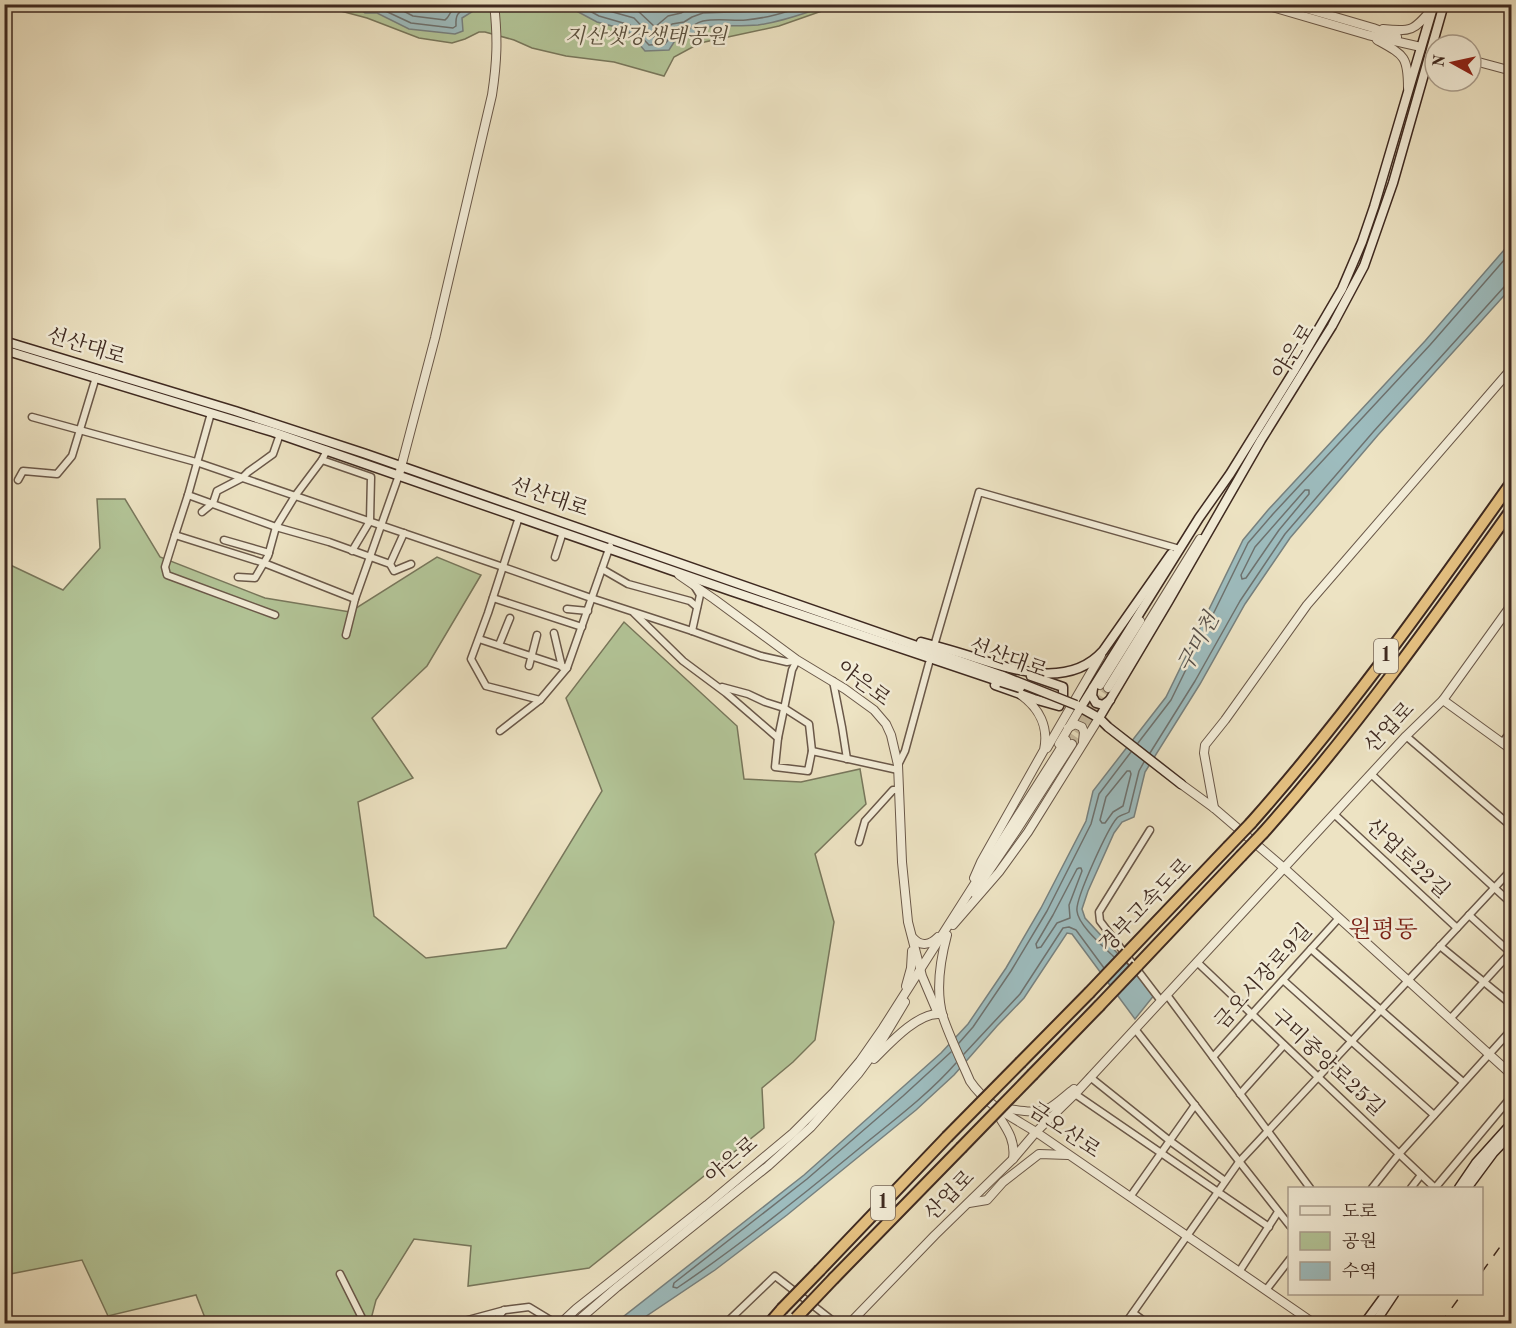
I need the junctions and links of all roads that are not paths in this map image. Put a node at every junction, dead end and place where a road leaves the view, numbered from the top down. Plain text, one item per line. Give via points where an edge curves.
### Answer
1 (494, 4) edge
2 (1262, 4) edge
3 (1291, 4) edge
4 (1444, 4) edge
5 (1433, 6) edge
6 (1370, 31) junction
7 (1437, 33) edge
8 (1421, 47) junction
9 (1483, 63) edge
10 (1512, 71) edge
11 (1423, 83) edge
12 (1408, 93) junction
13 (4, 341) edge
14 (4, 350) edge
15 (1512, 368) edge
16 (97, 374) junction
17 (211, 413) junction
18 (32, 417) dead end
19 (80, 429) junction
20 (280, 434) junction
21 (1261, 440) junction
22 (327, 450) junction
23 (322, 460) junction
24 (196, 462) junction
25 (400, 471) junction
26 (1230, 474) junction
27 (242, 478) junction
28 (18, 480) dead end
29 (1512, 482) edge
30 (188, 495) junction
31 (295, 496) junction
32 (213, 503) junction
33 (1512, 509) edge
34 (202, 512) dead end
35 (519, 517) junction
36 (1199, 518) junction
37 (370, 521) junction
38 (382, 525) junction
39 (276, 527) junction
40 (563, 532) junction
41 (404, 533) junction
42 (176, 535) junction
43 (224, 540) dead end
44 (611, 544) junction
45 (1176, 548) junction
46 (352, 551) junction
47 (269, 553) junction
48 (370, 557) junction
49 (555, 557) dead end
50 (264, 563) junction
51 (390, 564) junction
52 (411, 564) dead end
53 (503, 567) junction
54 (602, 569) junction
55 (672, 571) junction
56 (238, 577) dead end
57 (714, 580) junction
58 (695, 586) junction
59 (355, 598) junction
60 (493, 598) junction
61 (591, 598) junction
62 (714, 599) junction
63 (1512, 604) edge
64 (697, 607) junction
65 (567, 609) dead end
66 (631, 610) junction
67 (588, 611) junction
68 (275, 615) dead end
69 (510, 618) dead end
70 (582, 627) junction
71 (871, 630) junction
72 (692, 631) junction
73 (554, 633) dead end
74 (346, 634) dead end
75 (537, 634) dead end
76 (479, 639) junction
77 (499, 645) junction
78 (894, 646) junction
79 (934, 646) junction
80 (1103, 651) junction
81 (531, 655) junction
82 (797, 660) junction
83 (929, 663) junction
84 (529, 666) dead end
85 (999, 666) junction
86 (564, 667) junction
87 (1002, 679) junction
88 (833, 681) junction
89 (714, 685) junction
90 (1101, 686) junction
91 (1020, 694) junction
92 (540, 700) junction
93 (1110, 700) junction
94 (1443, 700) junction
95 (1078, 706) junction
96 (784, 708) junction
97 (1099, 718) junction
98 (1068, 728) junction
99 (1512, 730) edge
100 (500, 731) dead end
101 (1406, 736) junction
102 (778, 738) junction
103 (1502, 743) junction
104 (1079, 750) junction
105 (1512, 750) edge
106 (812, 751) junction
107 (1041, 758) junction
108 (847, 759) junction
109 (898, 767) junction
110 (1371, 774) junction
111 (1181, 784) joint
112 (899, 790) junction
113 (1214, 808) junction
114 (1334, 814) junction
115 (1512, 827) edge
116 (1150, 830) dead end
117 (859, 842) dead end
118 (985, 867) junction
119 (1284, 868) junction
120 (1512, 869) edge
121 (1494, 888) junction
122 (965, 899) junction
123 (1512, 903) edge
124 (1469, 915) junction
125 (1339, 918) junction
126 (953, 925) junction
127 (1457, 927) junction
128 (945, 934) junction
129 (912, 938) junction
130 (1440, 946) junction
131 (1311, 949) junction
132 (1511, 952) edge
133 (1197, 962) junction
134 (921, 973) junction
135 (1283, 980) junction
136 (1408, 980) junction
137 (1484, 982) junction
138 (902, 998) junction
139 (1164, 998) junction
140 (1512, 1005) edge
141 (1381, 1009) junction
142 (942, 1015) junction
143 (1252, 1015) junction
144 (1450, 1019) junction
145 (1135, 1029) junction
146 (1512, 1029) edge
147 (1352, 1040) junction
148 (1284, 1045) junction
149 (1489, 1054) junction
150 (1213, 1057) junction
151 (858, 1074) junction
152 (1512, 1075) edge
153 (1317, 1077) junction
154 (1088, 1079) junction
155 (1463, 1082) junction
156 (1075, 1094) junction
157 (1240, 1094) junction
158 (1512, 1096) edge
159 (1195, 1105) junction
160 (993, 1106) junction
161 (1434, 1115) junction
162 (1512, 1122) edge
163 (1267, 1131) junction
164 (1036, 1132) junction
165 (1512, 1133) edge
166 (1170, 1142) junction
167 (1162, 1153) junction
168 (1399, 1154) junction
169 (1069, 1155) junction
170 (1012, 1159) junction
171 (1239, 1162) junction
172 (1420, 1175) junction
173 (1225, 1181) junction
174 (1309, 1187) edge
175 (1373, 1187) edge
176 (1412, 1187) edge
177 (1434, 1187) edge
178 (1436, 1187) edge
179 (1460, 1187) edge
180 (1468, 1187) edge
181 (1218, 1193) junction
182 (1130, 1197) junction
183 (967, 1203) junction
184 (1278, 1212) junction
185 (1288, 1224) edge
186 (1269, 1227) junction
187 (1187, 1236) junction
188 (1288, 1262) edge
189 (1239, 1272) junction
190 (340, 1274) dead end
191 (1266, 1290) junction
192 (1385, 1295) edge
193 (1393, 1295) edge
194 (505, 1310) junction
195 (1132, 1313) junction
196 (1512, 1318) edge
197 (793, 1321) edge
198 (364, 1323) edge
199 (453, 1323) edge
200 (493, 1323) edge
201 (559, 1323) edge
202 (574, 1323) edge
203 (725, 1323) edge
204 (769, 1323) edge
205 (837, 1323) edge
206 (849, 1323) edge
207 (1125, 1323) edge
208 (1148, 1323) edge
209 (1315, 1323) edge
210 (1364, 1323) edge
211 (1374, 1323) edge
212 (1508, 1323) edge

1 - 25 street via 496,65 492,95
2 - 6 street
3 - 6 street
4 - 7 main road, 야은로
5 - 6 street via 1412,29
5 - 8 main road, 야은로
6 - 8 street
6 - 12 street via 1404,58
8 - 12 main road, 야은로
9 - 10 street
11 - 21 main road, 야은로 via 1364,267
12 - 26 main road, 야은로 via 1374,207 1342,289
13 - 16 main road, 선산대로
14 - 16 main road, 선산대로
15 - 113 street via 1307,605 1205,745
16 - 17 main road, 선산대로
16 - 19 street
16 - 25 main road, 선산대로 via 246,415
17 - 20 main road, 선산대로
17 - 24 street
18 - 19 street
19 - 24 street
19 - 28 street via 72,456 57,474 22,471
20 - 22 main road, 선산대로
20 - 27 street via 273,454
21 - 90 street, 야은로
21 - 93 main road
22 - 23 street
22 - 25 main road, 선산대로
23 - 31 street
23 - 37 street via 371,477
24 - 27 street
24 - 30 street
25 - 35 main road, 선산대로
25 - 38 street
25 - 44 main road, 선산대로
26 - 36 main road
26 - 90 street, 야은로
27 - 31 street
27 - 32 street via 217,491
29 - 204 highway, 경부고속도로 / 1, bridge via 1347,708 1251,823
30 - 32 street
30 - 42 street
31 - 37 street
31 - 39 street
32 - 34 street
32 - 39 street
33 - 197 highway, 경부고속도로 / 1, bridge via 1419,640 1263,832
35 - 40 main road, 선산대로
35 - 53 street
36 - 45 main road
36 - 90 main road
37 - 38 street
37 - 46 street
38 - 41 street
38 - 48 street
39 - 46 street
39 - 47 street
40 - 44 main road, 선산대로
40 - 49 street
41 - 51 street
41 - 53 street
42 - 50 street
42 - 68 street via 165,567 167,575
43 - 47 street
44 - 54 street
44 - 55 main road, 선산대로
44 - 57 main road, 선산대로
45 - 79 street via 979,492
45 - 80 main road
46 - 48 street
47 - 50 street
48 - 51 street
48 - 59 street
50 - 56 street via 255,579
50 - 59 street
51 - 52 street via 394,571
53 - 60 street
53 - 61 street
54 - 61 street
54 - 64 street via 628,584 690,601
55 - 57 main road, 선산대로
55 - 58 street, 야은로
57 - 62 street
57 - 71 main road, 선산대로
57 - 78 main road, 선산대로
58 - 62 street, 야은로
58 - 64 street via 700,595
59 - 74 street
60 - 70 street
60 - 76 street
61 - 66 street
61 - 67 street
62 - 82 street, 야은로
63 - 94 street, 산업로
64 - 72 street
65 - 67 street
66 - 72 street
66 - 89 street
67 - 70 street
69 - 77 street
70 - 86 street
71 - 79 main road
71 - 87 main road, 선산대로
72 - 82 street via 760,656 787,662
73 - 86 street
75 - 81 street
76 - 77 street
76 - 92 street via 471,659 486,686
77 - 81 street
78 - 83 main road
78 - 87 main road, 선산대로
79 - 85 main road
80 - 85 main road via 1085,665 1062,673 1034,673
80 - 107 street
81 - 84 street
81 - 86 street
82 - 88 street, 야은로
82 - 96 street
83 - 91 main road
83 - 109 street
85 - 91 main road via 1064,689 1058,706
86 - 92 street
87 - 95 main road, 선산대로, bridge
88 - 108 street
88 - 109 street, 야은로 via 874,710 886,724
89 - 96 street
89 - 102 street
90 - 93 main road via 1092,696 1096,703 1103,705
90 - 95 main road
91 - 107 street via 1037,711 1044,726 1046,737
92 - 100 street
93 - 97 main road
94 - 101 street, 산업로
94 - 103 street
95 - 97 main road
95 - 98 street
96 - 102 street
96 - 106 street via 809,724
97 - 104 street
97 - 111 main road
98 - 104 street via 1075,724 1084,730
98 - 118 street
99 - 103 street
101 - 110 street, 산업로
101 - 115 street
102 - 106 street via 775,767 808,771
103 - 105 street
104 - 126 street via 1005,864
106 - 108 street
107 - 122 street via 981,861
108 - 109 street
109 - 112 street, 야은로
110 - 114 street, 산업로
110 - 121 street
111 - 113 street
112 - 117 street via 893,790 865,821
112 - 129 street, 야은로 via 903,882
113 - 119 street
114 - 119 street, 산업로
114 - 127 street, 산업로22길
116 - 139 street via 1098,912 1100,921
118 - 122 street, 야은로
118 - 126 street, 야은로 via 1069,742
119 - 125 street
119 - 133 street, 산업로
120 - 121 street
121 - 123 street
121 - 124 street
122 - 128 street, 야은로
124 - 127 street
124 - 132 street
125 - 131 street, 금오시장로9길
125 - 136 street
126 - 128 street, 야은로
127 - 130 street
128 - 129 street via 927,944
128 - 134 street, 야은로
128 - 142 street via 939,981
129 - 134 street, 야은로
129 - 138 street via 911,968
130 - 136 street
130 - 137 street
131 - 135 street, 금오시장로9길
131 - 141 street
132 - 137 street
133 - 139 street, 산업로
133 - 143 street, 구미중앙로25길
134 - 138 street, 야은로
134 - 142 street, 금오산로
134 - 151 street, 야은로 via 889,1030
135 - 143 street, 금오시장로9길
135 - 147 street
136 - 141 street
136 - 144 street
137 - 140 street
137 - 144 street
138 - 201 street, 야은로 via 860,1061 793,1133
139 - 145 street, 산업로
139 - 150 street
141 - 147 street
141 - 155 street
142 - 151 street via 934,1014 915,1023
142 - 160 street, 금오산로 via 970,1081
143 - 148 street, 구미중앙로25길
143 - 150 street, 금오시장로9길
144 - 149 street
145 - 154 street, 산업로
145 - 159 street
146 - 149 street
147 - 153 street
147 - 161 street
148 - 153 street, 구미중앙로25길
148 - 157 street
149 - 152 street
149 - 155 street
150 - 157 street
151 - 202 street, 야은로 via 811,1127 768,1166
153 - 163 street
153 - 168 street, 구미중앙로25길
154 - 156 street, 산업로
154 - 160 street via 1043,1110
154 - 166 street
155 - 161 street
156 - 164 street, 산업로
156 - 167 street
157 - 163 street
158 - 178 street
159 - 166 street
159 - 171 street
160 - 164 street, 금오산로
160 - 170 street via 1012,1140
161 - 168 street
162 - 179 main road
163 - 171 street
163 - 174 street
164 - 169 street, 금오산로
164 - 170 street, 산업로
165 - 180 main road
166 - 167 street
166 - 173 street
167 - 181 street
167 - 182 street
168 - 172 street, 구미중앙로25길
168 - 175 street
169 - 182 street, 금오산로
169 - 183 street via 1039,1154 987,1200
170 - 183 street, 산업로
171 - 173 street
171 - 184 street
172 - 176 street
172 - 177 street, 구미중앙로25길
173 - 181 street
181 - 186 street
181 - 187 street
182 - 187 street, 금오산로
183 - 206 street, 산업로
184 - 185 street
184 - 186 street
186 - 189 street
187 - 189 street, 금오산로
187 - 195 street
188 - 191 street
189 - 191 street, 금오산로
190 - 198 street
191 - 209 street, 금오산로
192 - 210 main road
193 - 211 main road
194 - 199 street
194 - 200 street
194 - 201 street via 529,1307
195 - 207 street
195 - 208 street
196 - 212 street
203 - 205 street via 776,1276

